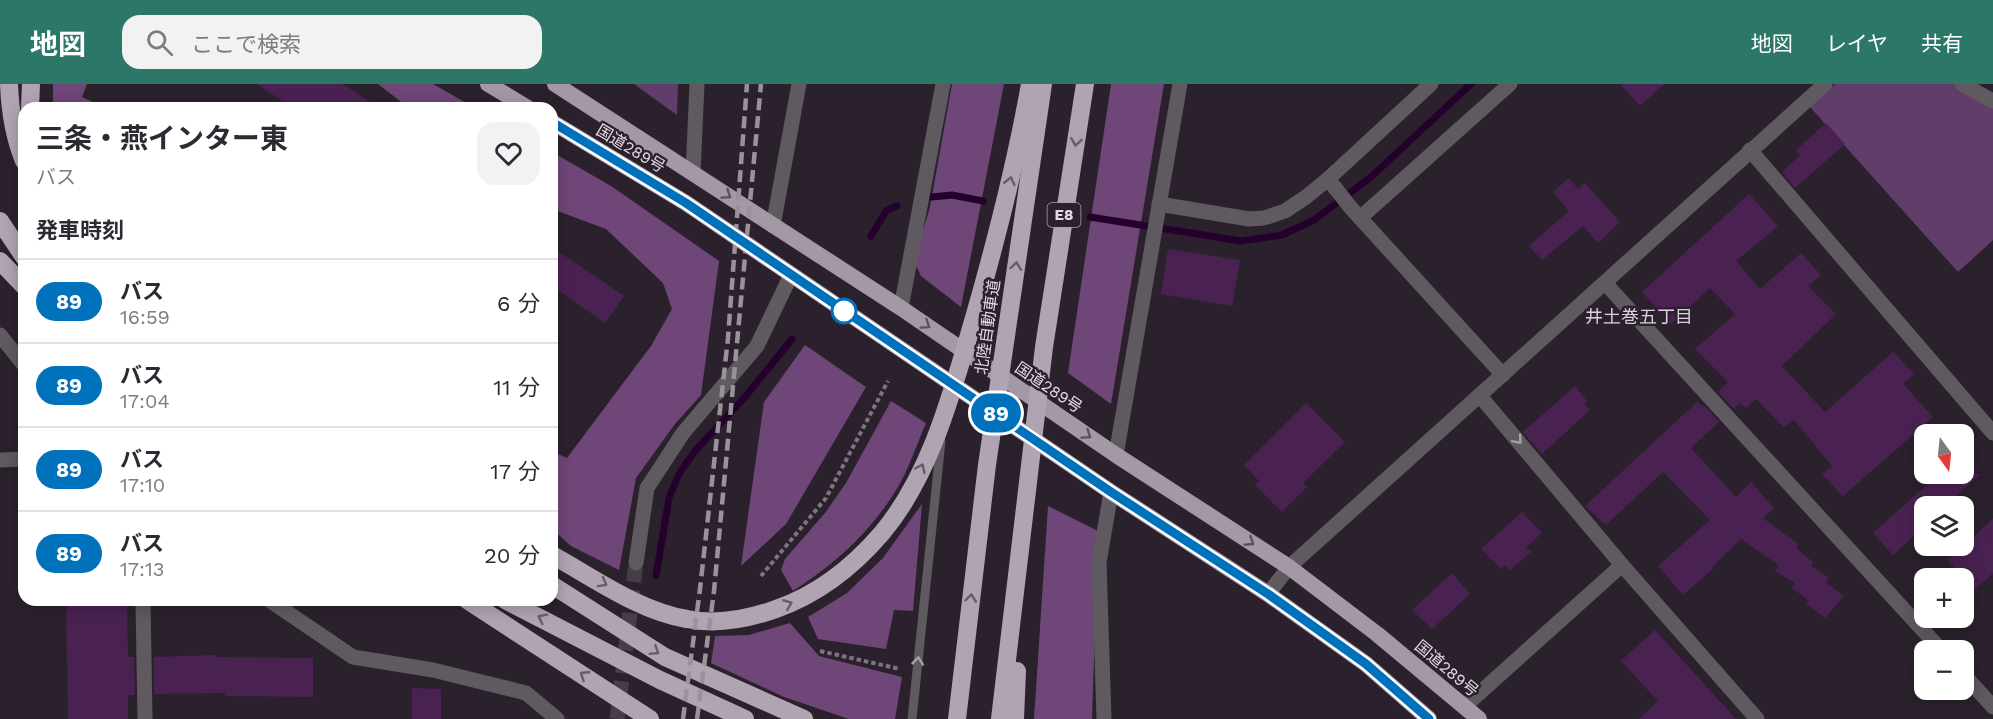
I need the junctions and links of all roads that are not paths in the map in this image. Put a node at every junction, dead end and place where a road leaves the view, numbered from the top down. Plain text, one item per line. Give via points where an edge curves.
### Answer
1 (9, 84) edge
2 (31, 84) edge
3 (488, 84) edge
4 (555, 84) edge
5 (697, 84) edge
6 (799, 84) edge
7 (943, 84) edge
8 (1030, 84) edge
9 (1043, 84) edge
10 (1085, 84) edge
11 (1180, 84) edge
12 (1431, 84) edge
13 (1510, 84) edge
14 (1825, 84) edge
15 (1962, 84) edge
16 (1993, 101) edge
17 (30, 102) edge
18 (518, 102) edge
19 (558, 126) edge
20 (18, 148) edge
21 (1750, 150) junction
22 (693, 173) junction
23 (1332, 185) junction
24 (1158, 211) junction
25 (1356, 213) junction
26 (0, 221) edge
27 (773, 226) junction
28 (18, 248) edge
29 (0, 261) edge
30 (791, 275) junction
31 (18, 280) edge
32 (1605, 282) junction
33 (901, 308) junction
34 (0, 335) edge
35 (18, 358) edge
36 (1503, 375) junction
37 (1480, 396) junction
38 (943, 421) junction
39 (1993, 433) edge
40 (1116, 455) junction
41 (18, 459) edge
42 (0, 460) edge
43 (1028, 490) junction
44 (1111, 492) junction
45 (558, 558) edge
46 (636, 562) tunnel mouth
47 (1622, 565) junction
48 (1288, 567) junction
49 (558, 589) edge
50 (1268, 594) junction
51 (143, 606) edge
52 (277, 606) edge
53 (476, 606) edge
54 (517, 606) edge
55 (1932, 640) edge
56 (1974, 686) edge
57 (1465, 706) junction
58 (1993, 707) edge
59 (145, 719) edge
60 (557, 719) edge
61 (650, 719) edge
62 (745, 719) edge
63 (804, 719) edge
64 (912, 719) edge
65 (957, 719) edge
66 (1000, 719) edge
67 (1015, 719) edge
68 (1104, 719) edge
69 (1429, 719) edge
70 (1479, 719) edge
71 (1757, 719) edge

1 - 20 highway
2 - 17 highway
3 - 18 highway
4 - 22 highway, 国道289号
5 - 22 street
6 - 27 street
7 - 33 street
38 -> 8 highway via 999,226
65 -> 9 highway, 北陸自動車道 / E8 via 987,465
10 -> 43 highway, E8 via 1044,347
11 - 24 street
12 - 23 street
13 - 25 street
14 - 21 street
15 - 16 street
19 - 30 highway, 国道289号 via 686,203
21 - 32 street
21 - 39 street
22 -> 27 highway, 国道289号
23 - 24 street via 1264,218
23 - 25 street
24 - 40 street
25 - 36 street
26 - 28 highway
27 - 33 highway, 国道289号
29 - 31 highway
30 - 44 highway, 国道289号
30 - 46 street via 757,346 683,433 647,488
32 - 36 street
32 - 55 street
33 -> 40 highway, 国道289号
34 - 35 street
36 - 37 street
37 -> 47 street
37 - 48 street
45 -> 38 highway via 648,607 687,620 725,621 757,616 791,604 825,587 882,533 909,493
64 -> 38 lane
40 -> 48 highway, 国道289号
41 - 42 street
43 - 66 highway, E8
43 - 67 highway
44 - 50 highway, 国道289号
44 - 68 street via 1100,563
47 - 57 street
47 - 71 street
48 - 50 street
48 - 57 highway, 国道289号
49 -> 63 highway via 665,657
50 - 69 highway, 国道289号 via 1366,664
51 - 59 street
52 - 60 street via 353,657 434,670 526,693
61 -> 53 highway
62 -> 54 highway
56 - 58 street
57 - 70 highway, 国道289号

